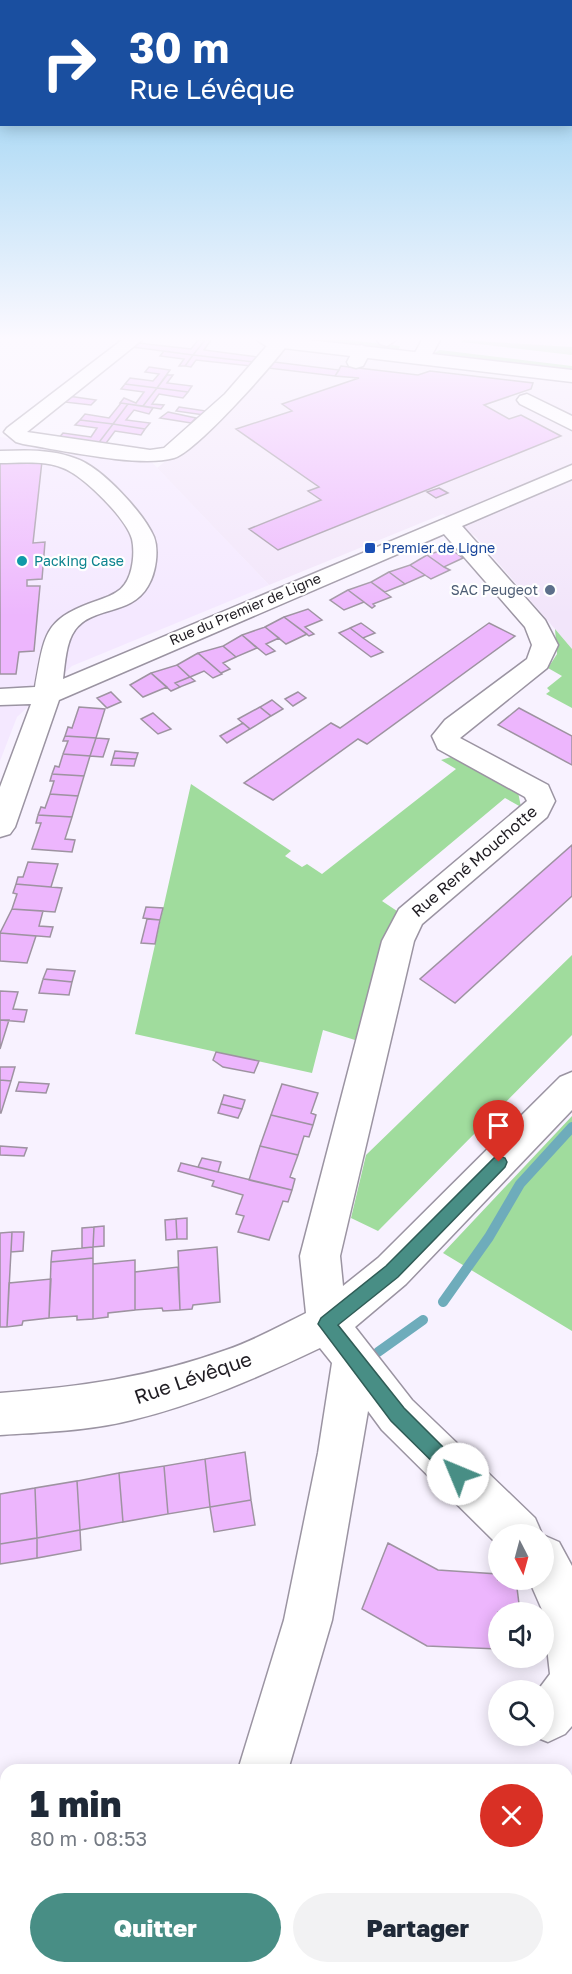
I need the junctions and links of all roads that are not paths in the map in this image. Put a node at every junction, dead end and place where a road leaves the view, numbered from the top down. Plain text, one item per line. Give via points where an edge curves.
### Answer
1 (14, 432) edge
2 (194, 432) edge
3 (0, 457) edge
4 (572, 471) edge
5 (447, 523) junction
6 (47, 695) junction
7 (0, 697) edge
8 (0, 827) edge
9 (572, 1087) edge
10 (327, 1324) junction
11 (354, 1358) junction
12 (0, 1414) edge
13 (509, 1524) edge
14 (554, 1579) edge
15 (572, 1668) edge
16 (265, 1764) edge

1 - 2 street via 23,438 150,456 170,453
3 - 6 street via 43,458 75,465 101,484 143,537 144,556 134,589 113,604 73,620 62,630
4 - 5 street, Rue du Premier de Ligne
5 - 6 street, Rue du Premier de Ligne
5 - 10 street, Rue René Mouchotte via 530,618 545,645 538,663 455,726 446,736 448,743 538,792 541,801 537,810 410,917 402,929 321,1256
6 - 7 street
6 - 8 street
9 - 10 street, Rue Lévêque via 392,1272
10 - 11 street
10 - 12 street, Rue Lévêque via 232,1369 132,1399
11 - 13 street via 398,1414
11 - 16 street via 308,1620
14 - 15 street via 562,1595

